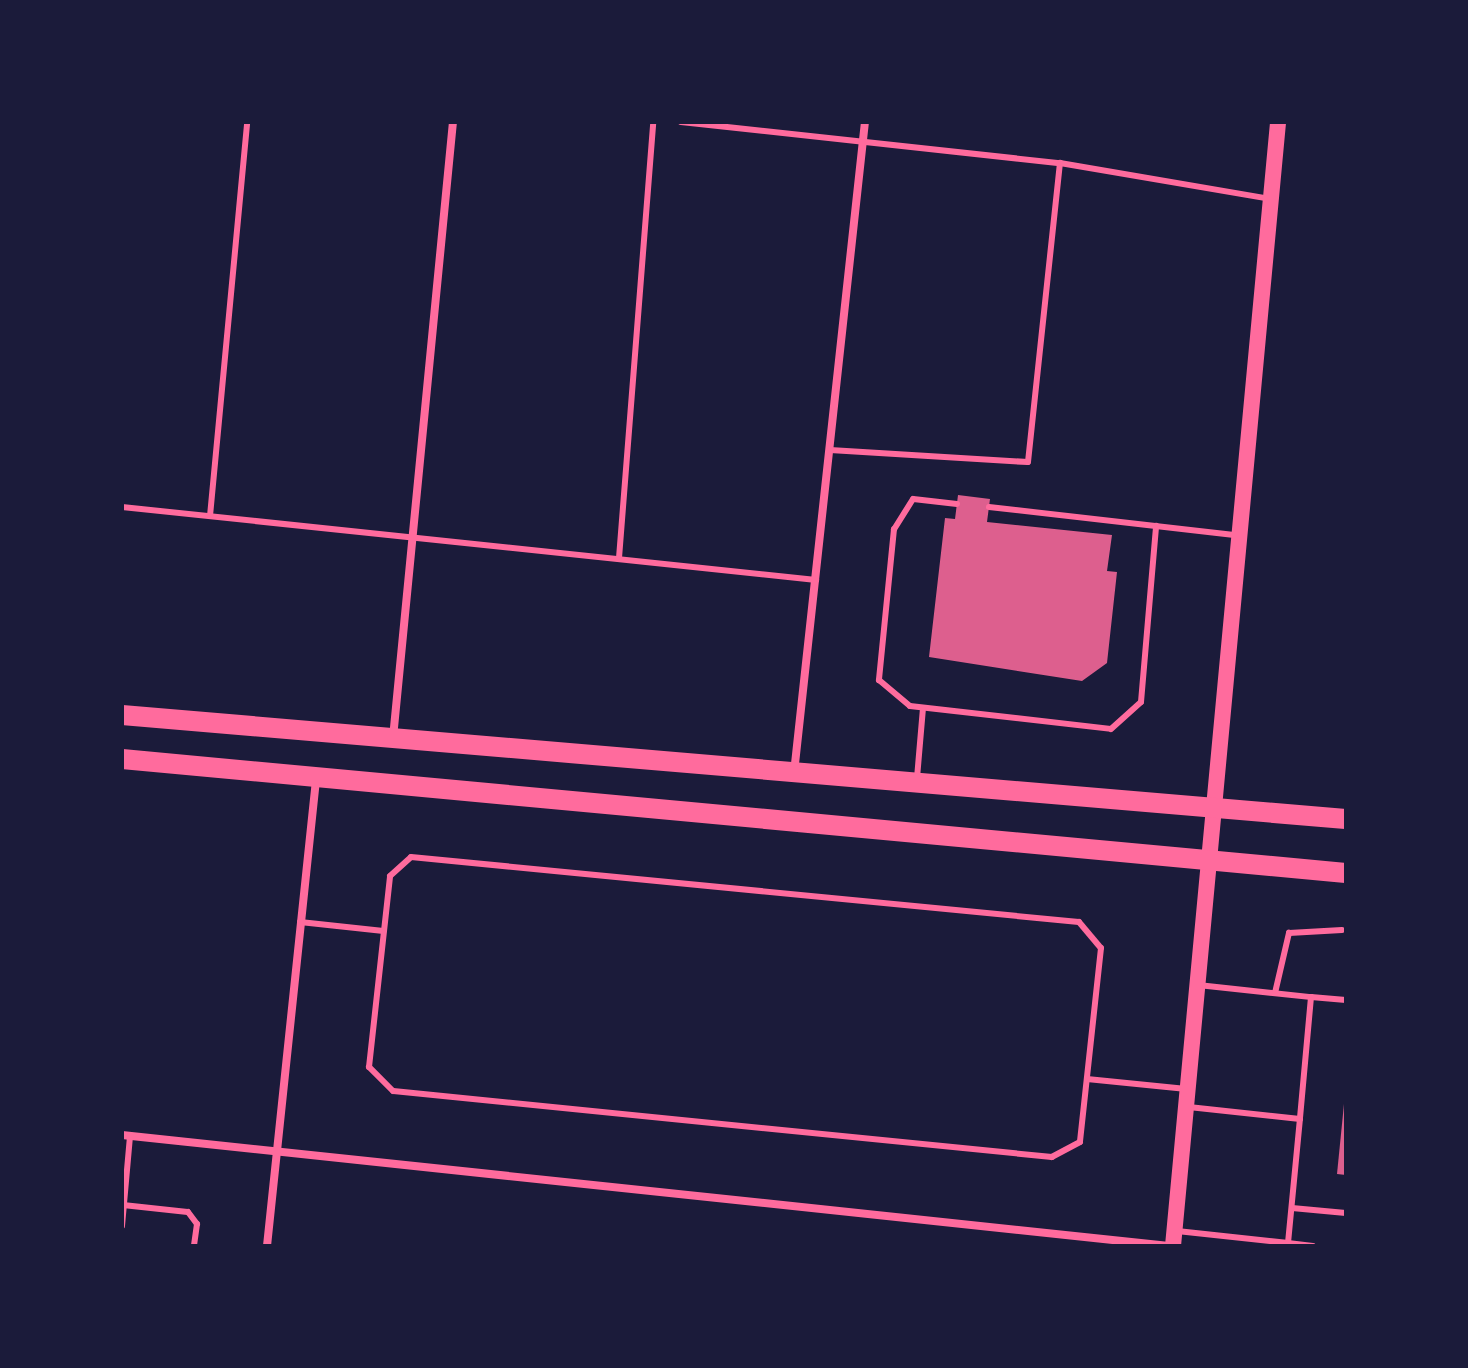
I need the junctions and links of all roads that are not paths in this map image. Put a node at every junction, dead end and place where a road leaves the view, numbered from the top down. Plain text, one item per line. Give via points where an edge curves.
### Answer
1 (247, 122) edge
2 (453, 122) edge
3 (653, 122) edge
4 (681, 122) edge
5 (865, 122) edge
6 (1278, 122) edge
7 (864, 141) junction
8 (1060, 163) junction
9 (1270, 199) junction
10 (830, 450) junction
11 (957, 504) dead end
12 (122, 507) edge
13 (989, 507) dead end
14 (210, 516) junction
15 (1156, 526) junction
16 (1236, 535) junction
17 (416, 536) junction
18 (619, 558) junction
19 (816, 580) junction
20 (923, 708) junction
21 (122, 715) edge
22 (393, 738) junction
23 (122, 759) edge
24 (316, 774) junction
25 (794, 775) junction
26 (917, 778) junction
27 (1210, 806) junction
28 (1346, 819) edge
29 (1205, 862) junction
30 (1346, 873) edge
31 (300, 922) junction
32 (1342, 930) dead end
33 (384, 931) junction
34 (1196, 985) junction
35 (1275, 993) junction
36 (1311, 997) junction
37 (1346, 1000) edge
38 (1087, 1079) junction
39 (1187, 1089) junction
40 (1186, 1106) junction
41 (1300, 1119) junction
42 (126, 1136) edge
43 (275, 1154) junction
44 (123, 1205) edge
45 (1292, 1208) junction
46 (1346, 1213) edge
47 (122, 1226) edge
48 (1172, 1241) edge
49 (1288, 1243) junction
50 (194, 1246) edge
51 (267, 1246) edge
52 (1313, 1246) edge

1 - 14 lane
2 - 17 street
3 - 18 lane
4 - 7 lane
5 - 7 street
6 - 9 main road
7 - 8 lane
7 - 10 street
8 - 9 lane
8 - 10 lane via 1028,462
9 - 16 main road
10 - 19 street
11 - 20 lane via 913,499 894,529 879,680 910,706
12 - 14 lane
13 - 15 lane
14 - 17 lane
15 - 16 lane
15 - 20 lane via 1141,702 1111,729
16 - 27 main road
17 - 18 lane
17 - 22 street
18 - 19 lane
19 - 25 street
20 - 26 lane
21 - 22 main road
22 - 25 main road
23 - 24 main road
24 - 29 main road
24 - 31 street
25 - 26 main road
26 - 27 main road
27 - 28 main road
27 - 29 main road
29 - 30 main road
29 - 34 main road
31 - 33 lane
31 - 43 street
32 - 35 lane via 1289,933
33 - 38 lane via 390,876 411,857 1079,922 1101,948
33 - 38 lane via 369,1067 393,1091 1052,1157 1080,1142
34 - 35 lane
34 - 39 main road
35 - 36 lane
36 - 37 lane
36 - 41 lane
38 - 39 lane
39 - 40 main road
40 - 41 lane
40 - 48 main road
41 - 45 lane
42 - 43 street
42 - 44 lane
43 - 48 street
43 - 51 street
44 - 47 lane
44 - 50 lane via 188,1212 197,1224
45 - 46 lane
45 - 49 lane
48 - 49 lane
49 - 52 lane

